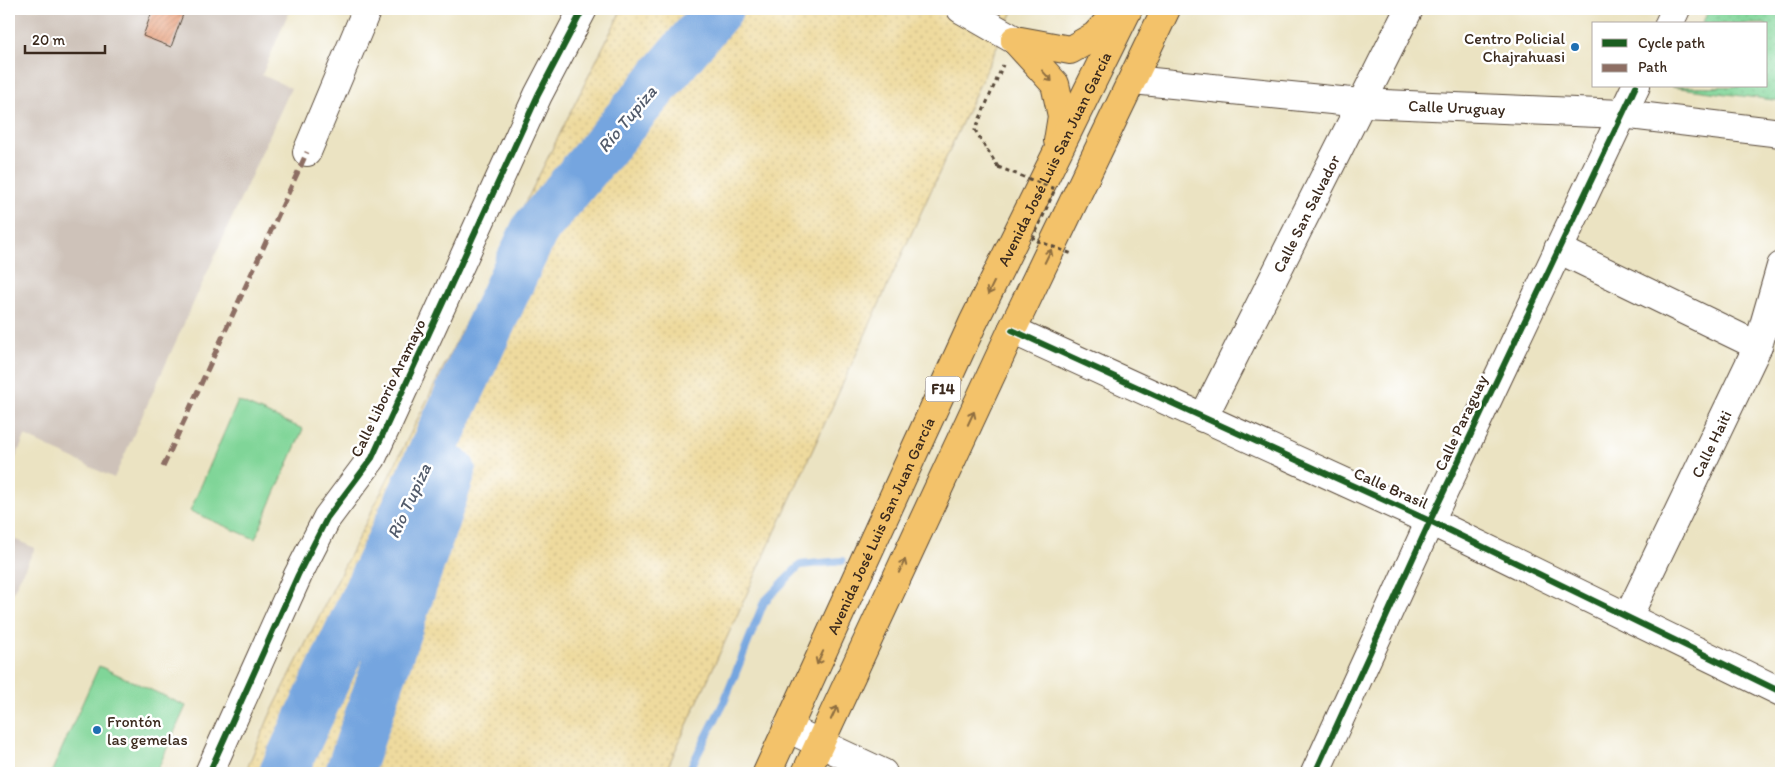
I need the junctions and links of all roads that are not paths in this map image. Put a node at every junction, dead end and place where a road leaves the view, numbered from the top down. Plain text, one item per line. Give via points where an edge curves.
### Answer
1 (367, 9) edge
2 (582, 9) edge
3 (961, 9) edge
4 (1120, 9) edge
5 (1128, 9) edge
6 (1166, 9) edge
7 (1409, 9) edge
8 (1676, 9) edge
9 (1670, 22) edge
10 (1014, 40) junction
11 (1133, 80) junction
12 (1635, 88) edge
13 (1361, 103) junction
14 (1622, 114) junction
15 (1781, 133) edge
16 (307, 152) dead end
17 (1055, 159) junction
18 (1558, 249) junction
19 (1781, 266) edge
20 (1012, 330) junction
21 (1758, 346) junction
22 (1203, 418) junction
23 (1430, 521) junction
24 (1628, 617) junction
25 (1781, 692) edge
26 (787, 728) junction
27 (819, 744) junction
28 (209, 773) edge
29 (767, 773) edge
30 (806, 773) edge
31 (884, 773) edge
32 (1315, 773) edge

1 - 16 street
2 - 28 street, Calle Liborio Aramayo via 538,95 372,458 327,518
3 - 10 street
4 - 10 highway via 1095,36 1070,50
5 - 17 highway, Avenida José Luis San Juan García / F14
6 - 11 highway, F14
7 - 13 street, Calle San Salvador
8 - 9 street
10 -> 17 highway via 1055,84 1062,116
11 - 13 street, Calle Uruguay
20 -> 11 highway, F14
12 - 14 street, Calle Paraguay
13 - 14 street, Calle Uruguay
13 - 22 street, Calle San Salvador
14 - 15 street, Calle Uruguay
14 - 18 street, Calle Paraguay
17 -> 26 highway, Avenida José Luis San Juan García / F14 via 973,324
18 - 21 street
18 - 23 street, Calle Paraguay
19 - 21 street, Calle Haiti
20 - 22 street, Calle Brasil
27 -> 20 highway, F14
21 - 24 street, Calle Haiti
22 - 23 street, Calle Brasil
23 - 24 street, Calle Brasil
23 - 32 street, Calle Paraguay
24 - 25 street, Calle Brasil
26 - 27 street
26 - 29 highway, Avenida José Luis San Juan García / F14
27 - 30 highway, F14
27 - 31 street

